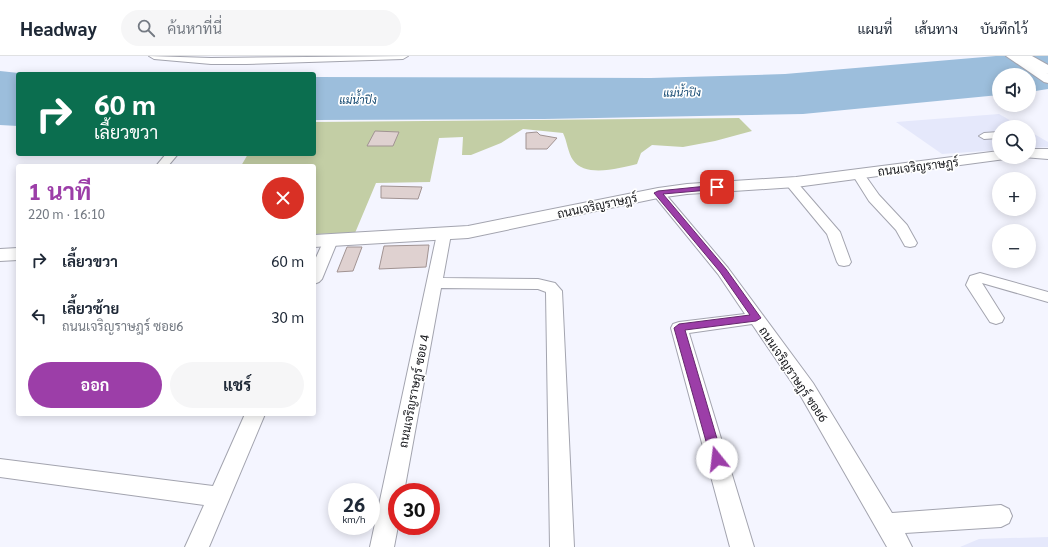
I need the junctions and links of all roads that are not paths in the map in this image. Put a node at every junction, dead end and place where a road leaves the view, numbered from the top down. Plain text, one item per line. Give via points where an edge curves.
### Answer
1 (154, 56) edge
2 (403, 56) edge
3 (1012, 56) edge
4 (1024, 56) edge
5 (1044, 56) edge
6 (249, 58) edge
7 (1048, 58) edge
8 (1048, 70) edge
9 (1048, 79) edge
10 (992, 135) edge
11 (984, 136) dead end
12 (170, 156) edge
13 (992, 157) edge
14 (164, 164) edge
15 (858, 174) junction
16 (791, 183) junction
17 (658, 193) junction
18 (444, 234) junction
19 (323, 240) edge
20 (910, 243) dead end
21 (16, 254) edge
22 (0, 255) edge
23 (844, 262) dead end
24 (316, 270) edge
25 (434, 283) junction
26 (1048, 297) edge
27 (756, 318) junction
28 (996, 318) dead end
29 (254, 416) edge
30 (0, 468) edge
31 (219, 497) junction
32 (1001, 516) dead end
33 (886, 524) junction
34 (197, 547) edge
35 (382, 547) edge
36 (562, 547) edge
37 (742, 547) edge
38 (900, 547) edge

1 - 6 street via 211,61
2 - 6 street
3 - 9 main road
4 - 8 main road
5 - 7 main road
10 - 11 street
12 - 14 street
13 - 15 main road, ถนนเจริญราษฎร์
15 - 16 main road, ถนนเจริญราษฎร์
15 - 20 street via 874,198 902,228
16 - 17 main road, ถนนเจริญราษฎร์
16 - 23 street via 838,239 839,251
17 - 18 main road, ถนนเจริญราษฎร์ via 489,228
17 - 27 street, ถนนเจริญราษฎร์ ซอย6 via 723,271
18 - 19 main road, ถนนเจริญราษฎร์
18 - 25 street, ถนนเจริญราษฎร์ ซอย 4
19 - 24 street
21 - 22 main road
25 - 35 street, ถนนเจริญราษฎร์ ซอย 4
25 - 36 street via 538,284 550,287 554,291
26 - 28 street via 987,279 975,279 974,285
27 - 33 street, ถนนเจริญราษฎร์ ซอย6 via 806,388
27 - 37 street via 679,328
29 - 31 street
30 - 31 street
31 - 34 street
32 - 33 street
33 - 38 street, ถนนเจริญราษฎร์ ซอย6

